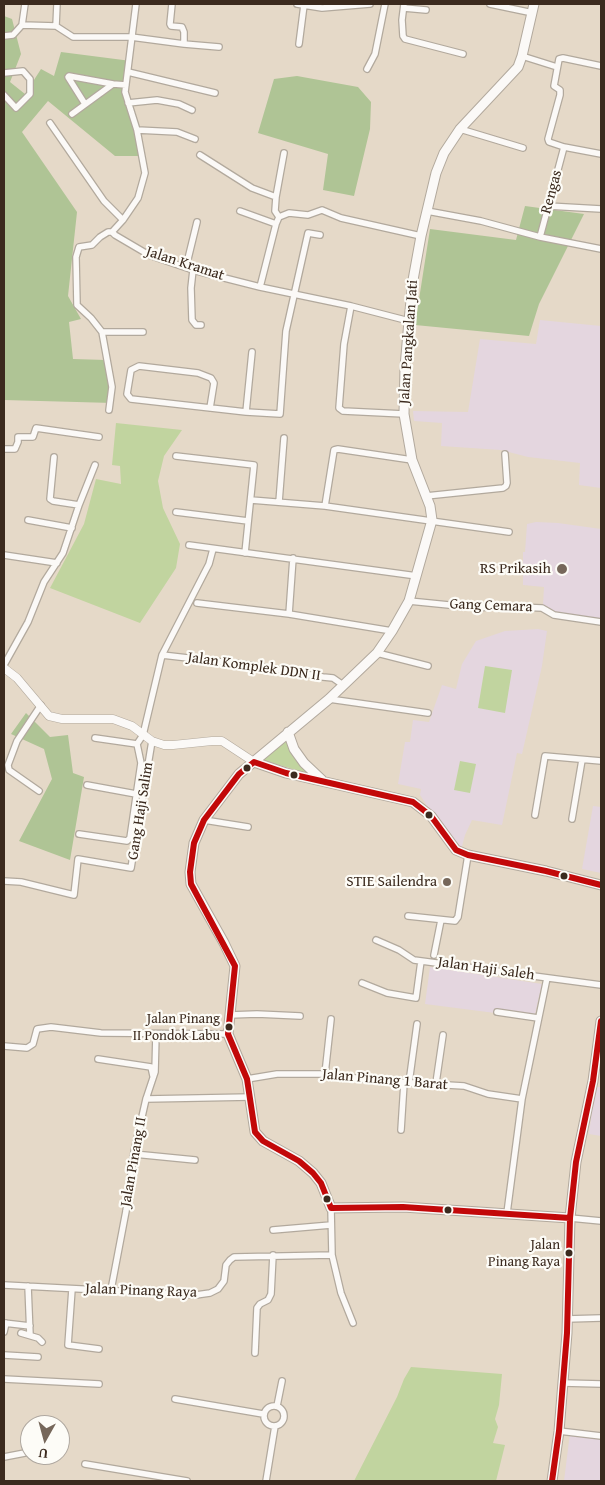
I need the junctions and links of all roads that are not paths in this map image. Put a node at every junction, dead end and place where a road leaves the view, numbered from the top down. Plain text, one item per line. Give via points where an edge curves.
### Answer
1 (26, 4) edge
2 (57, 4) edge
3 (136, 4) edge
4 (172, 4) edge
5 (301, 4) edge
6 (370, 4) edge
7 (385, 4) edge
8 (490, 4) edge
9 (403, 5) edge
10 (322, 6) edge
11 (533, 8) edge
12 (426, 10) dead end
13 (22, 25) junction
14 (56, 26) junction
15 (4, 36) edge
16 (131, 37) junction
17 (184, 44) junction
18 (299, 44) dead end
19 (219, 47) dead end
20 (463, 54) dead end
21 (522, 56) junction
22 (601, 66) edge
23 (557, 67) junction
24 (367, 69) dead end
25 (128, 72) junction
26 (4, 73) edge
27 (113, 84) junction
28 (126, 86) junction
29 (215, 92) dead end
30 (4, 95) edge
31 (85, 104) junction
32 (128, 104) junction
33 (192, 110) dead end
34 (72, 114) dead end
35 (50, 123) dead end
36 (460, 129) junction
37 (137, 130) junction
38 (196, 139) dead end
39 (564, 147) junction
40 (523, 148) dead end
41 (284, 153) dead end
42 (601, 154) edge
43 (200, 155) dead end
44 (276, 197) junction
45 (548, 206) junction
46 (601, 209) edge
47 (240, 211) dead end
48 (427, 212) junction
49 (278, 217) junction
50 (123, 220) junction
51 (197, 222) dead end
52 (276, 224) junction
53 (112, 232) junction
54 (320, 235) dead end
55 (421, 236) junction
56 (540, 237) junction
57 (601, 249) edge
58 (186, 267) junction
59 (193, 270) junction
60 (260, 287) junction
61 (295, 295) junction
62 (350, 306) junction
63 (409, 321) junction
64 (201, 325) dead end
65 (102, 332) junction
66 (143, 332) dead end
67 (252, 352) dead end
68 (210, 408) junction
69 (109, 410) dead end
70 (246, 412) junction
71 (404, 414) junction
72 (99, 437) dead end
73 (284, 438) dead end
74 (4, 449) edge
75 (505, 454) dead end
76 (176, 456) dead end
77 (54, 457) dead end
78 (412, 460) junction
79 (95, 465) dead end
80 (426, 496) junction
81 (251, 500) junction
82 (279, 502) junction
83 (79, 505) junction
84 (325, 506) junction
85 (176, 512) dead end
86 (28, 520) dead end
87 (428, 520) junction
88 (248, 521) junction
89 (72, 528) junction
90 (510, 532) dead end
91 (189, 545) dead end
92 (213, 549) junction
93 (245, 553) junction
94 (4, 555) edge
95 (293, 558) junction
96 (56, 563) junction
97 (413, 576) junction
98 (409, 602) junction
99 (197, 603) dead end
100 (289, 614) junction
101 (601, 622) edge
102 (389, 631) junction
103 (377, 653) junction
104 (162, 655) junction
105 (428, 666) dead end
106 (4, 667) edge
107 (343, 684) junction
108 (329, 699) junction
109 (41, 704) junction
110 (428, 713) dead end
111 (288, 732) junction
112 (143, 735) junction
113 (95, 738) dead end
114 (152, 741) junction
115 (137, 744) junction
116 (582, 760) junction
117 (601, 761) edge
118 (254, 762) junction
119 (324, 782) junction
120 (88, 785) dead end
121 (39, 791) dead end
122 (136, 794) junction
123 (535, 815) dead end
124 (572, 819) dead end
125 (204, 820) junction
126 (248, 827) dead end
127 (79, 834) dead end
128 (468, 855) junction
129 (4, 881) edge
130 (601, 885) edge
131 (408, 916) dead end
132 (441, 920) junction
133 (376, 940) dead end
134 (434, 955) dead end
135 (421, 961) junction
136 (547, 978) junction
137 (362, 984) dead end
138 (601, 985) edge
139 (497, 1012) dead end
140 (230, 1015) junction
141 (300, 1016) dead end
142 (331, 1018) dead end
143 (538, 1018) junction
144 (601, 1021) edge
145 (417, 1024) dead end
146 (156, 1034) junction
147 (228, 1034) junction
148 (443, 1035) dead end
149 (4, 1046) edge
150 (98, 1058) dead end
151 (325, 1074) junction
152 (154, 1077) junction
153 (247, 1079) junction
154 (406, 1083) junction
155 (436, 1083) junction
156 (251, 1097) junction
157 (146, 1099) junction
158 (522, 1099) junction
159 (402, 1130) dead end
160 (134, 1154) junction
161 (195, 1160) dead end
162 (571, 1207) junction
163 (332, 1208) junction
164 (507, 1213) junction
165 (558, 1218) junction
166 (570, 1218) junction
167 (601, 1220) edge
168 (331, 1224) junction
169 (274, 1230) dead end
170 (332, 1255) junction
171 (273, 1256) junction
172 (4, 1285) edge
173 (28, 1286) junction
174 (72, 1288) junction
175 (110, 1290) junction
176 (601, 1318) edge
177 (568, 1319) junction
178 (5, 1323) edge
179 (353, 1323) dead end
180 (30, 1326) junction
181 (4, 1332) edge
182 (21, 1333) dead end
183 (30, 1335) junction
184 (42, 1342) dead end
185 (99, 1349) dead end
186 (255, 1353) dead end
187 (4, 1355) edge
188 (38, 1357) dead end
189 (4, 1379) edge
190 (282, 1381) dead end
191 (563, 1383) junction
192 (99, 1384) dead end
193 (601, 1384) edge
194 (175, 1399) dead end
195 (277, 1406) junction
196 (263, 1414) junction
197 (275, 1426) junction
198 (559, 1431) junction
199 (601, 1436) edge
200 (20, 1453) edge
201 (4, 1457) edge
202 (85, 1464) dead end
203 (187, 1481) edge
204 (266, 1481) edge
205 (552, 1481) edge

1 - 13 street
2 - 14 street
3 - 16 street
4 - 17 street via 170,24 182,27
5 - 10 street
5 - 18 street
6 - 10 street
7 - 24 street via 376,54
8 - 11 street
9 - 12 street
9 - 20 street via 405,39
11 - 21 main road, Jalan Pangkalan Jati
13 - 14 street
13 - 15 street via 14,35
14 - 16 street via 73,37
16 - 17 street
16 - 25 street
17 - 19 street
21 - 23 street
21 - 36 main road, Jalan Pangkalan Jati via 518,67
22 - 23 street via 563,58
23 - 39 street via 554,86 560,90 560,95 548,140
25 - 28 street
25 - 29 street
26 - 30 street via 23,71 30,79 30,94 16,108
27 - 28 street
27 - 31 street
27 - 31 street via 69,76
28 - 32 street
31 - 34 street
32 - 33 street via 157,100
32 - 37 street
35 - 50 street via 104,201
36 - 40 street
36 - 48 main road, Jalan Pangkalan Jati via 440,160
37 - 38 street via 177,132
37 - 50 street via 145,173 138,198
39 - 42 street
39 - 45 street, Rengas
41 - 44 street
43 - 44 street via 252,188
44 - 49 street
45 - 46 street
45 - 56 street, Rengas
47 - 52 street
48 - 55 main road, Jalan Pangkalan Jati
48 - 56 street via 480,221
49 - 52 street
49 - 55 street via 288,213 308,215 322,210 341,218
50 - 53 street
51 - 58 street
52 - 60 street
53 - 58 street, Jalan Kramat via 149,255
53 - 65 street via 92,245 79,247 76,257 77,305
54 - 61 street via 308,234
55 - 63 main road, Jalan Pangkalan Jati
56 - 57 street
58 - 59 street, Jalan Kramat
59 - 60 street, Jalan Kramat
59 - 64 street via 192,320
60 - 61 street, Jalan Kramat
61 - 62 street, Jalan Kramat
61 - 70 street via 286,331 280,414
62 - 63 street, Jalan Kramat
62 - 71 street via 339,408 344,411
63 - 71 main road, Jalan Pangkalan Jati
65 - 66 street
65 - 69 street via 112,387
67 - 70 street
68 - 68 street via 131,399 127,394 131,370 139,366 198,373 211,378 214,383
68 - 70 street
71 - 78 main road, Jalan Pangkalan Jati
72 - 74 street via 36,428 33,437 18,437 15,449
73 - 82 street
75 - 80 street via 507,483 503,488
76 - 81 street via 252,464
77 - 83 street via 50,499
78 - 80 main road, Jalan Pangkalan Jati
78 - 84 street via 334,450
79 - 83 street
80 - 87 main road, Jalan Pangkalan Jati
81 - 82 street
81 - 88 street
82 - 84 street
83 - 89 street
84 - 87 street
85 - 88 street
86 - 89 street
87 - 90 street
87 - 97 main road, Jalan Pangkalan Jati
88 - 93 street
89 - 96 street
91 - 92 street
92 - 93 street
92 - 104 street, Jalan Komplek DDN II via 206,572
93 - 95 street
94 - 96 street
95 - 97 street
95 - 100 street
96 - 106 street
97 - 98 main road, Jalan Pangkalan Jati
98 - 101 street, Gang Cemara via 479,608 542,608 554,615
98 - 102 main road, Jalan Pangkalan Jati
99 - 100 street
100 - 102 street
102 - 103 main road, Jalan Pangkalan Jati
103 - 105 street
103 - 107 main road, Jalan Pangkalan Jati
104 - 107 street, Jalan Komplek DDN II via 334,678
104 - 112 street, Jalan Komplek DDN II
106 - 109 street
107 - 108 main road, Jalan Pangkalan Jati
108 - 110 street
108 - 111 main road, Jalan Pangkalan Jati
109 - 112 street via 50,716 113,719 132,726
109 - 121 street via 8,765 9,770
111 - 118 main road, Jalan Pangkalan Jati
111 - 119 main road via 304,763
112 - 114 street
112 - 115 street
113 - 115 street
114 - 118 street via 173,746 212,740 222,742
114 - 129 street, Gang Haji Salim via 131,868 78,859 74,895
115 - 122 street via 141,763
116 - 117 street
116 - 123 street via 545,756
116 - 124 street
118 - 119 main road
118 - 125 main road, Jalan Pangkalan Jati via 238,774
119 - 128 main road via 413,802 431,816 456,850
120 - 122 street
122 - 127 street via 127,841
125 - 126 street
125 - 140 main road, Jalan Pangkalan Jati via 194,843 191,884 235,966
128 - 130 main road
128 - 132 street via 458,917 455,921
131 - 132 street
132 - 134 street
133 - 135 street, Jalan Haji Saleh
135 - 136 street, Jalan Haji Saleh
135 - 137 street via 416,998
136 - 138 street, Jalan Haji Saleh
136 - 143 street
139 - 143 street
140 - 141 street
140 - 147 main road, Jalan Pangkalan Jati
142 - 151 street
143 - 158 street
144 - 162 main road
145 - 154 street
146 - 147 street
146 - 149 street via 43,1028 37,1029 33,1044 27,1048
146 - 152 street, Jalan Pinang II
147 - 153 main road
148 - 155 street
150 - 152 street via 151,1067
151 - 153 street, Jalan Pinang 1 Barat via 277,1074
151 - 154 street, Jalan Pinang 1 Barat
152 - 157 street, Jalan Pinang II
153 - 156 main road
154 - 155 street, Jalan Pinang 1 Barat
154 - 159 street
155 - 158 street, Jalan Pinang 1 Barat
156 - 157 street
156 - 163 main road via 255,1132 263,1141 313,1173
157 - 160 street, Jalan Pinang II
158 - 164 street
160 - 161 street
160 - 175 street, Jalan Pinang II
162 - 165 main road
162 - 166 main road
163 - 164 main road via 403,1207
163 - 168 street
164 - 165 main road
165 - 166 main road
166 - 167 street
166 - 177 main road
168 - 169 street
168 - 170 street
170 - 171 street, Jalan Pinang Raya
170 - 179 street via 341,1293
171 - 175 street, Jalan Pinang Raya via 230,1260 221,1285 210,1293
171 - 186 street via 271,1294 257,1308
172 - 173 street, Jalan Pinang Raya
173 - 174 street, Jalan Pinang Raya
173 - 180 street
174 - 175 street, Jalan Pinang Raya
174 - 185 street via 68,1345
176 - 177 street
177 - 191 main road
178 - 180 street
178 - 181 street
180 - 183 street
182 - 183 street
183 - 184 street
187 - 188 street
189 - 192 street
190 - 195 street
191 - 193 street
191 - 198 main road
194 - 196 street
195 - 196 street via 268,1407
195 - 197 street via 284,1417
196 - 197 street via 266,1423
197 - 204 street
198 - 199 street
198 - 205 main road
200 - 201 street
202 - 203 street

